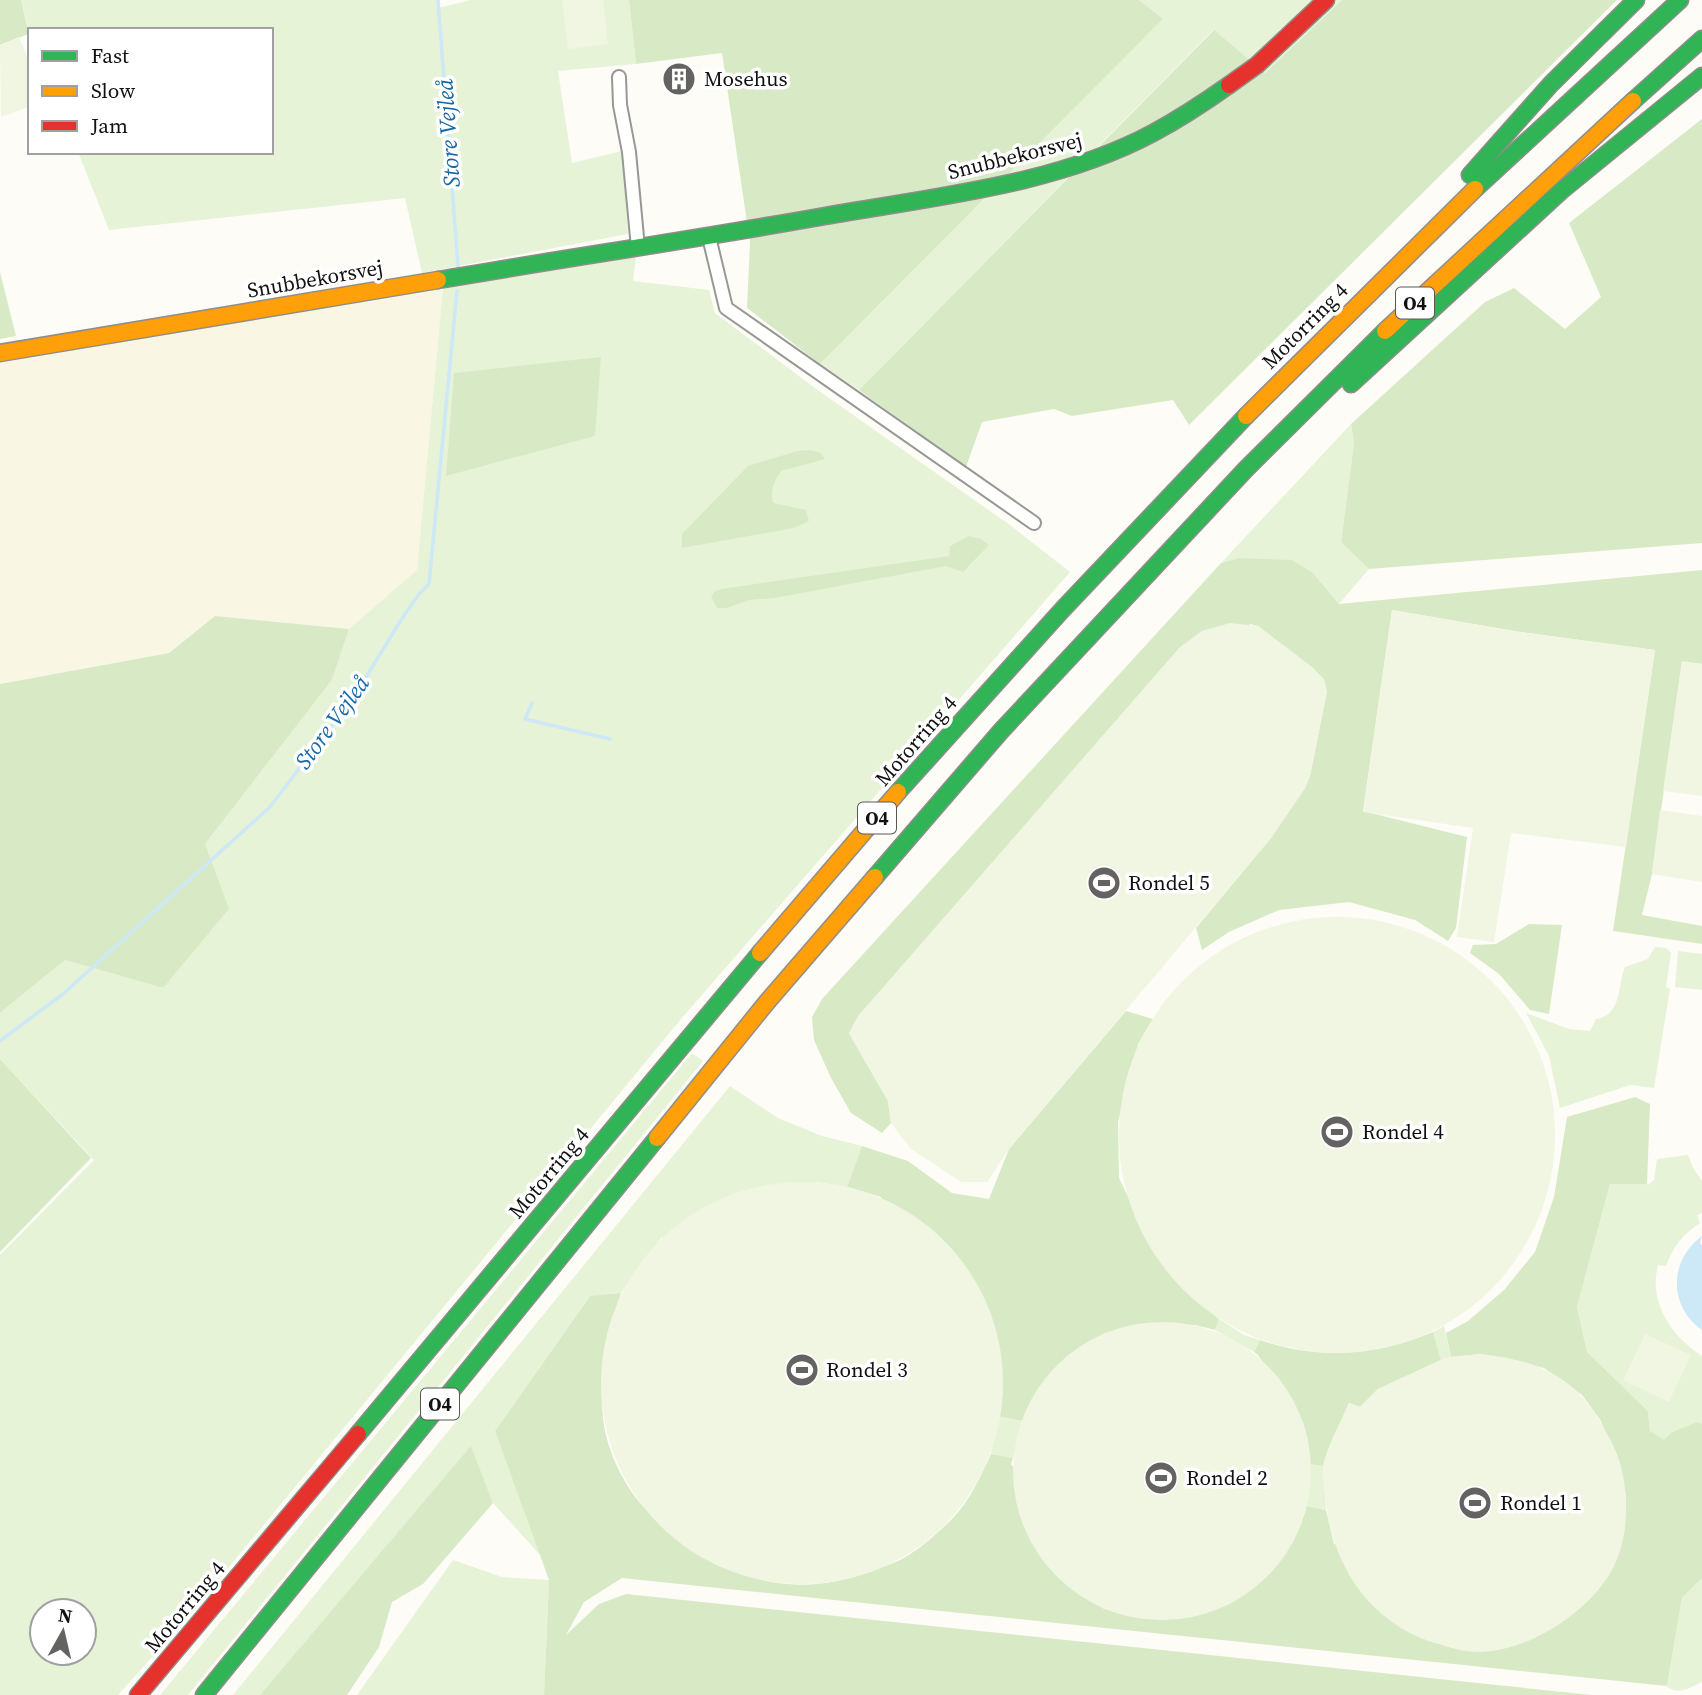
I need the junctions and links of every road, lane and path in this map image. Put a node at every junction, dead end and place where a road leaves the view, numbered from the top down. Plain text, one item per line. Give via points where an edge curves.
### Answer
1 (1326, 0) edge
2 (1636, 0) edge
3 (1680, 0) edge
4 (1702, 39) edge
5 (1702, 76) edge
6 (619, 77) dead end
7 (709, 237) junction
8 (638, 248) junction
9 (1335, 324) junction
10 (0, 353) edge
11 (1034, 523) dead end
12 (1142, 579) junction
13 (138, 1695) edge
14 (204, 1695) edge

1 - 7 main road, Snubbekorsvej via 1257,65 1202,104 1151,134 1097,157 1039,176
2 - 9 main road, O4 via 1551,84
3 - 9 main road, Motorring 4 / O4
4 - 12 main road, O4 via 1345,368
5 - 12 main road, O4 via 1561,191 1354,381 1242,492
6 - 8 street
7 - 8 main road, Snubbekorsvej
7 - 11 street via 726,308
8 - 10 main road, Snubbekorsvej
9 - 13 main road, Motorring 4 / O4 via 1139,527 849,849
12 - 14 main road, O4 via 993,741 767,1002

